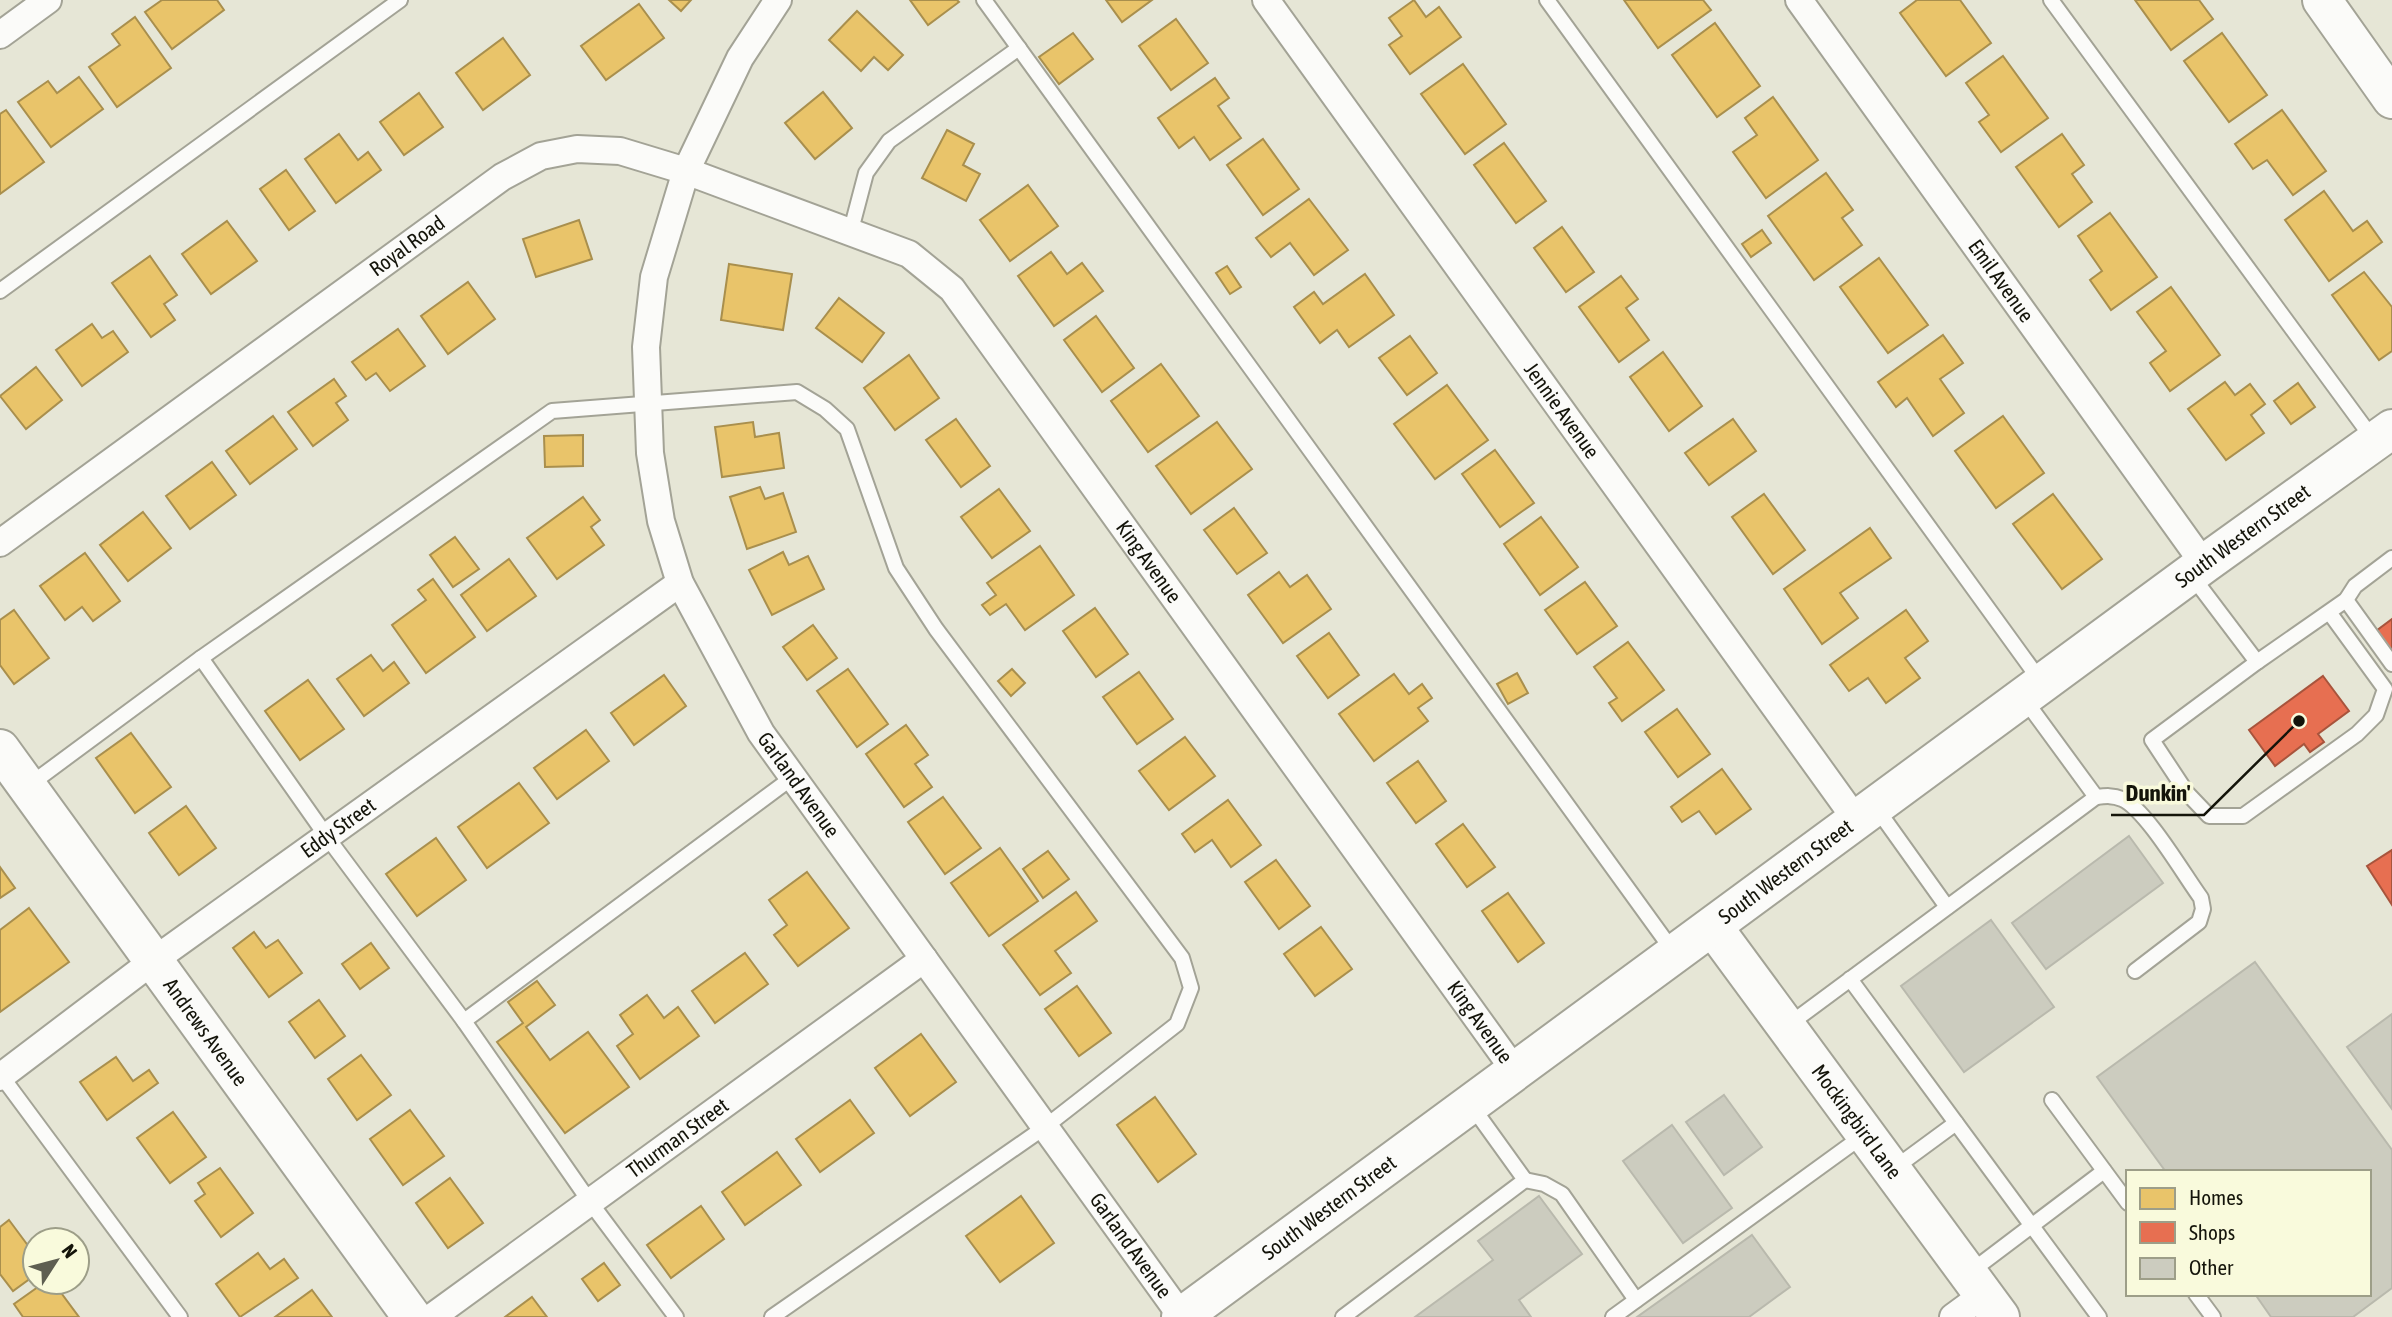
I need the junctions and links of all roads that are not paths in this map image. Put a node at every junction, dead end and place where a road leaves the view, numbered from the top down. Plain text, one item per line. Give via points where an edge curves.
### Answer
1 (48, 0) edge
2 (400, 0) edge
3 (778, 0) edge
4 (984, 0) edge
5 (1266, 0) edge
6 (1548, 0) edge
7 (1799, 0) edge
8 (2051, 0) edge
9 (2322, 0) edge
10 (0, 35) edge
11 (1019, 48) junction
12 (2392, 99) edge
13 (686, 171) junction
14 (850, 230) junction
15 (0, 291) edge
16 (648, 404) junction
17 (2383, 435) edge
18 (0, 543) edge
19 (2392, 558) edge
20 (2197, 570) junction
21 (680, 583) junction
22 (2346, 600) junction
23 (2329, 612) junction
24 (201, 659) junction
25 (2256, 662) junction
26 (2392, 664) edge
27 (2034, 691) junction
28 (0, 749) edge
29 (793, 777) junction
30 (27, 787) junction
31 (2096, 797) junction
32 (1866, 814) junction
33 (327, 837) junction
34 (1947, 907) junction
35 (1713, 927) junction
36 (1675, 954) junction
37 (924, 959) junction
38 (153, 961) junction
39 (2135, 971) dead end
40 (1850, 979) junction
41 (464, 1021) junction
42 (1786, 1026) junction
43 (1515, 1071) junction
44 (1, 1076) edge
45 (2052, 1100) dead end
46 (1470, 1104) junction
47 (1956, 1123) junction
48 (1045, 1127) junction
49 (1865, 1134) junction
50 (1892, 1171) junction
51 (2104, 1171) junction
52 (1525, 1180) junction
53 (2126, 1200) edge
54 (590, 1202) junction
55 (2031, 1225) junction
56 (1984, 1295) edge
57 (2197, 1296) edge
58 (1636, 1300) junction
59 (180, 1317) edge
60 (412, 1317) edge
61 (432, 1317) edge
62 (676, 1317) edge
63 (772, 1317) edge
64 (1182, 1317) edge
65 (1343, 1317) edge
66 (1613, 1317) edge
67 (1953, 1317) edge
68 (2099, 1317) edge
69 (2213, 1317) edge

1 - 10 street
2 - 15 lane
3 - 13 street via 740,58
4 - 11 lane
5 - 32 street, Jennie Avenue
6 - 27 lane
7 - 20 street, Emil Avenue
8 - 17 lane via 2277,312
9 - 12 main road
11 - 14 lane via 889,141 866,173
11 - 36 lane
13 - 14 street, King Avenue
13 - 16 street, Garland Avenue via 654,277 646,347
13 - 18 street, Royal Road via 620,151 577,149 541,156 502,177
14 - 43 street, King Avenue via 909,254 952,289
16 - 21 street, Garland Avenue via 661,522
16 - 24 lane via 552,411
16 - 48 lane via 797,392 847,429 896,568 936,629 1182,957 1191,988 1177,1024
17 - 20 main road, South Western Street
19 - 22 lane via 2355,586
20 - 25 lane
20 - 27 main road, South Western Street
21 - 29 street, Garland Avenue via 761,733
21 - 33 street, Eddy Street
22 - 23 lane
22 - 26 lane
23 - 25 lane
23 - 25 lane via 2385,689 2376,715 2357,734 2243,816 2209,816 2187,793 2152,740
24 - 30 lane
24 - 33 lane
27 - 31 lane
27 - 32 main road, South Western Street
28 - 30 main road, Andrews Avenue
29 - 37 street, Garland Avenue
29 - 41 lane
30 - 38 main road, Andrews Avenue
31 - 34 lane
31 - 39 lane via 2125,800 2140,812 2201,898 2200,922
32 - 34 lane
32 - 35 main road, South Western Street
33 - 38 street, Eddy Street
33 - 41 lane
34 - 40 lane
35 - 36 main road, South Western Street
35 - 42 main road, Mockingbird Lane
36 - 43 main road, South Western Street
37 - 48 street, Garland Avenue
37 - 54 street, Thurman Street
38 - 44 street, Eddy Street
38 - 60 main road, Andrews Avenue
40 - 42 lane
40 - 47 lane
41 - 54 lane
42 - 49 main road, Mockingbird Lane
43 - 46 main road, South Western Street
44 - 59 lane
45 - 51 lane
46 - 52 lane
46 - 64 main road, South Western Street
47 - 50 lane
47 - 55 lane
48 - 63 lane
48 - 64 street, Garland Avenue
49 - 50 main road, Mockingbird Lane
49 - 58 lane
50 - 56 main road, Mockingbird Lane
51 - 53 lane
51 - 55 lane
52 - 58 lane via 1562,1194
52 - 65 lane
54 - 61 street, Thurman Street
54 - 62 lane
55 - 56 lane
55 - 68 lane
56 - 67 street
57 - 69 lane
58 - 66 lane

